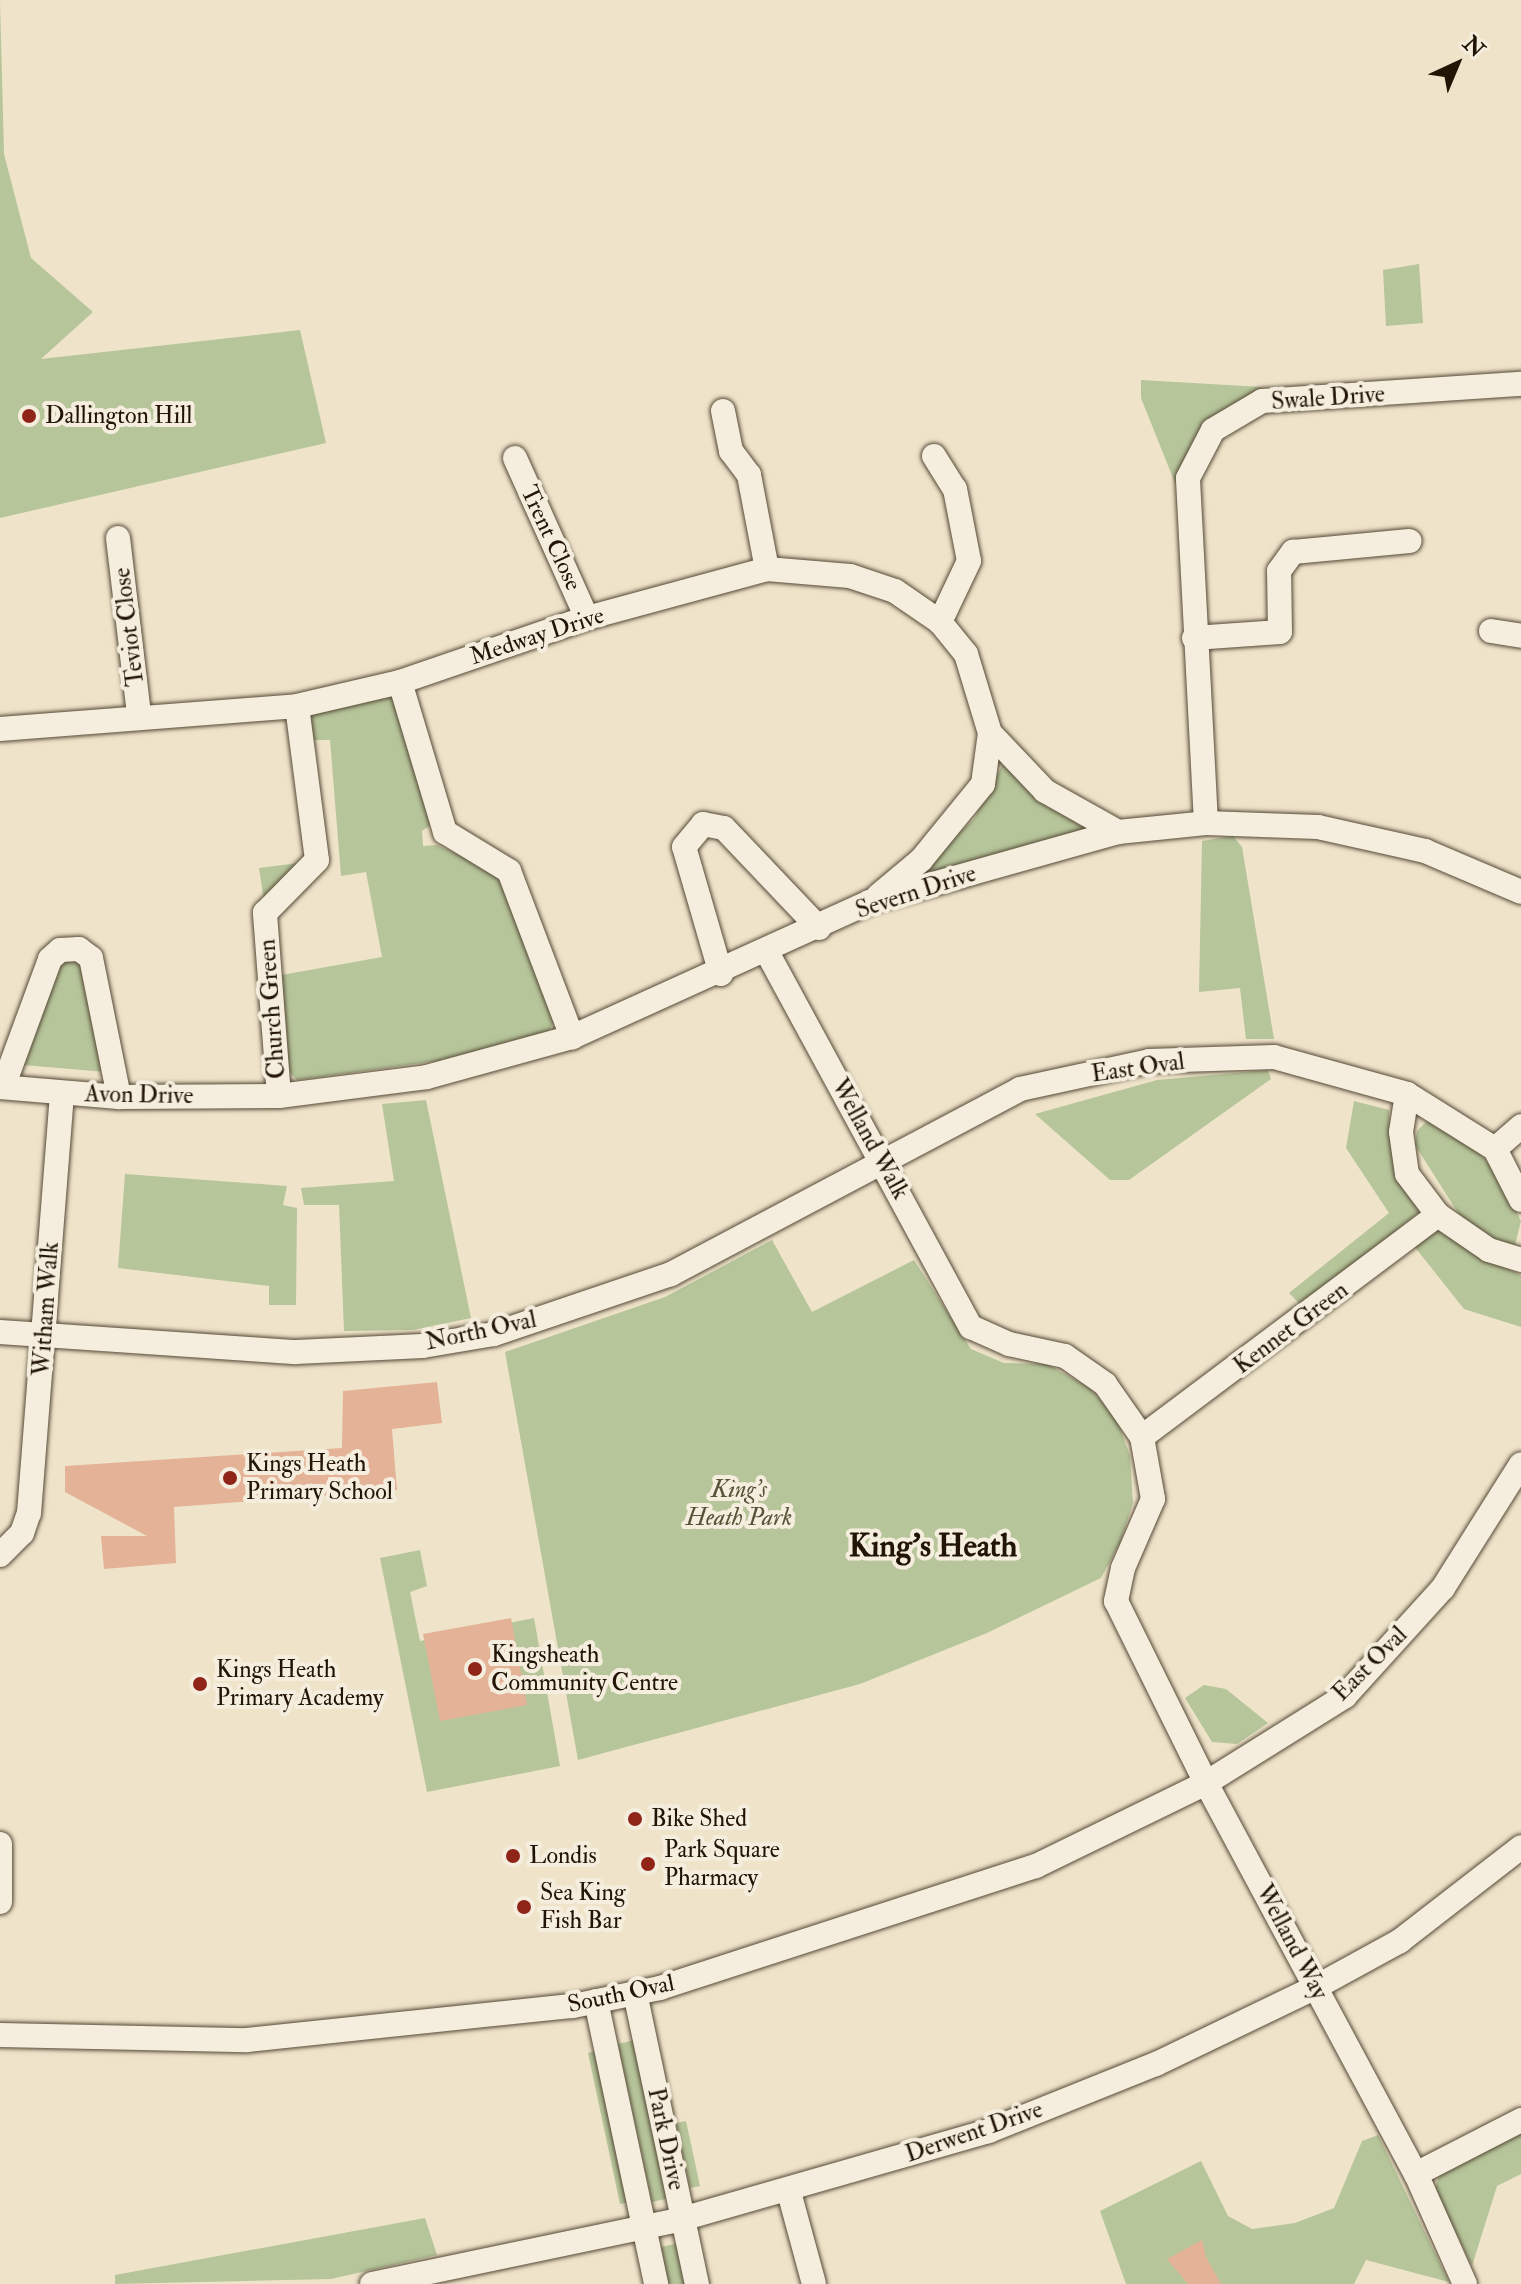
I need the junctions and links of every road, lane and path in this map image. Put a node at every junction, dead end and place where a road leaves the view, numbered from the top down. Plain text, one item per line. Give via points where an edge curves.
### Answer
1 (1521, 384) edge
2 (723, 411) dead end
3 (934, 456) dead end
4 (515, 458) dead end
5 (118, 538) dead end
6 (1409, 541) dead end
7 (767, 569) junction
8 (587, 618) junction
9 (940, 622) junction
10 (1491, 631) dead end
11 (1521, 636) edge
12 (1194, 638) junction
13 (400, 682) junction
14 (297, 706) junction
15 (139, 715) junction
16 (0, 729) edge
17 (990, 733) junction
18 (1206, 823) junction
19 (1118, 832) junction
20 (1521, 892) edge
21 (869, 902) junction
22 (819, 928) junction
23 (767, 952) junction
24 (721, 974) junction
25 (572, 1037) junction
26 (2, 1087) edge
27 (62, 1093) junction
28 (1407, 1094) junction
29 (279, 1096) junction
30 (119, 1097) junction
31 (1521, 1126) edge
32 (1495, 1149) junction
33 (882, 1159) junction
34 (1521, 1200) edge
35 (1438, 1215) junction
36 (1521, 1260) edge
37 (0, 1332) edge
38 (45, 1332) junction
39 (1142, 1437) junction
40 (1521, 1464) edge
41 (1513, 1501) edge
42 (0, 1555) edge
43 (1206, 1783) junction
44 (1521, 1847) edge
45 (2, 1850) edge
46 (0, 1902) edge
47 (1316, 1987) junction
48 (635, 1993) junction
49 (596, 2001) junction
50 (0, 2035) edge
51 (1521, 2120) edge
52 (1416, 2174) junction
53 (789, 2192) junction
54 (682, 2219) junction
55 (644, 2226) junction
56 (372, 2284) edge
57 (656, 2284) edge
58 (697, 2284) edge
59 (814, 2284) edge
60 (1465, 2284) edge

1 - 12 street, Swale Drive via 1262,401 1213,430 1188,478
2 - 7 street via 731,451 749,475
3 - 9 street via 955,489 969,561
4 - 8 street, Trent Close
5 - 15 street, Teviot Close
6 - 12 street via 1293,552 1279,571 1280,632
7 - 8 street, Medway Drive
7 - 9 street, Medway Drive via 850,576 895,591
8 - 13 street, Medway Drive
9 - 17 street, Medway Drive via 966,654
10 - 11 street
12 - 18 street, Swale Drive
13 - 14 street, Medway Drive
13 - 25 street via 445,832 509,871
14 - 15 street, Medway Drive
14 - 29 street, Church Green via 317,860 265,913
15 - 16 street, Medway Drive
17 - 19 street, Medway Drive via 1045,791
17 - 21 street, Medway Drive via 983,784 921,860
18 - 19 street, Severn Drive
18 - 20 street, Severn Drive via 1318,827 1425,851
19 - 21 street, Severn Drive
21 - 22 street, Severn Drive
22 - 23 street, Severn Drive
22 - 24 street via 724,828 703,824 684,847
23 - 24 street, Severn Drive
23 - 33 street, Welland Walk
24 - 25 street, Severn Drive
25 - 29 street, Severn Drive via 427,1077
26 - 27 street, Avon Drive
26 - 30 street via 50,959 60,950 79,949 91,958
27 - 30 street, Avon Drive
27 - 38 street, Witham Walk
28 - 32 street, East Oval
28 - 33 street, East Oval via 1274,1057 1149,1061 1020,1089
28 - 35 street via 1401,1132 1407,1174
29 - 30 street, Avon Drive
31 - 32 street
32 - 34 street
33 - 38 street, North Oval via 671,1274 478,1337 296,1352
33 - 39 street, Welland Walk via 971,1327 1009,1344 1065,1356 1105,1384
35 - 36 street via 1489,1250
35 - 39 street, Kennet Green
37 - 38 street, North Oval
38 - 42 street, Witham Walk via 27,1524
39 - 43 street, Welland Way via 1153,1499 1123,1568 1116,1601
40 - 41 street, East Oval
41 - 43 street, East Oval via 1345,1696
43 - 47 street, Welland Way
43 - 48 street, South Oval via 1036,1866
44 - 47 street, Derwent Drive via 1400,1941
45 - 46 street
47 - 52 street, Welland Way
47 - 53 street, Derwent Drive via 1156,2064 989,2131
48 - 49 street, South Oval
48 - 54 street, Park Drive
49 - 50 street, South Oval via 247,2040
49 - 55 street, Park Drive
51 - 52 street
52 - 60 street, Welland Way
53 - 54 street, Derwent Drive
53 - 59 street
54 - 55 street, Derwent Drive
54 - 58 street, Park Drive
55 - 56 street, Derwent Drive
55 - 57 street, Park Drive

